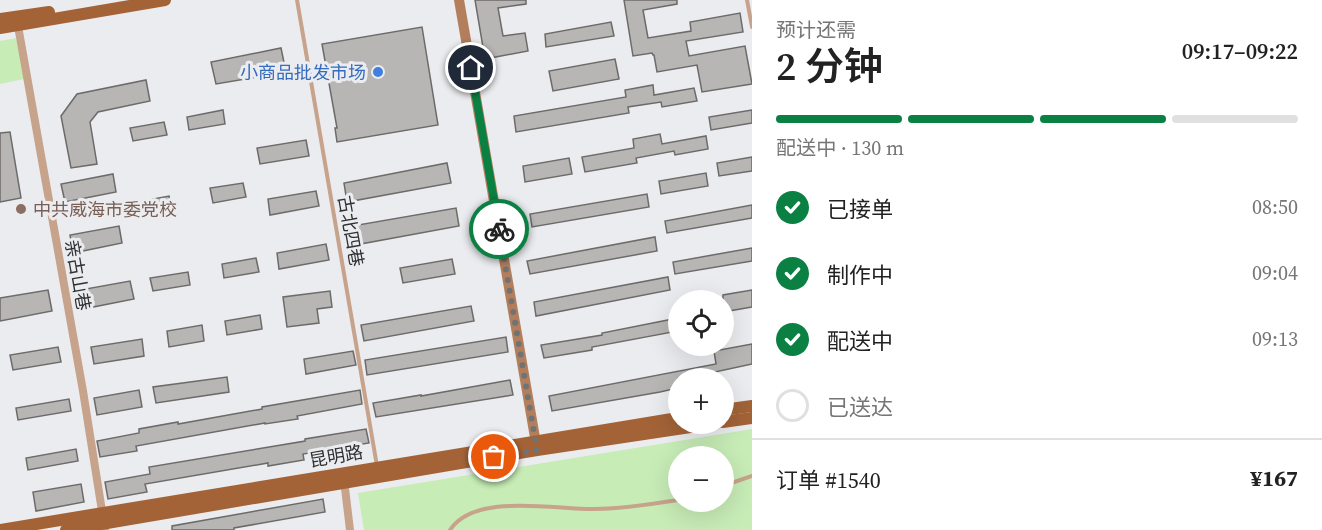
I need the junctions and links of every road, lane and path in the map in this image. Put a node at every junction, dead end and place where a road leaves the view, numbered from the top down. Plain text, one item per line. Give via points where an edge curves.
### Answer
1 (118, 0) edge
2 (165, 0) edge
3 (297, 0) edge
4 (459, 0) edge
5 (747, 0) edge
6 (0, 19) edge
7 (18, 26) junction
8 (752, 27) edge
9 (0, 28) edge
10 (752, 406) edge
11 (734, 408) edge
12 (752, 418) edge
13 (668, 420) edge
14 (734, 420) edge
15 (668, 429) edge
16 (536, 445) junction
17 (377, 467) junction
18 (752, 476) edge
19 (344, 478) junction
20 (734, 482) edge
21 (668, 501) edge
22 (103, 522) edge
23 (0, 530) edge
24 (66, 530) edge
25 (350, 530) edge
26 (450, 530) edge

1 - 6 main road
2 - 7 main road
3 - 17 lane, 古北四巷
4 - 16 main road
5 - 8 lane
7 - 9 main road
7 - 22 street, 亲古山巷 via 84,391
10 - 11 main road
12 - 14 main road
13 - 16 main road, 昆明路
15 - 16 main road, 昆明路
16 - 17 main road, 昆明路
16 - 19 main road, 昆明路
17 - 19 main road, 昆明路
18 - 20 lane
19 - 22 main road, 昆明路
19 - 25 street
21 - 26 lane via 595,509 513,505 484,508
22 - 23 main road, 昆明路
22 - 24 main road, 昆明路

